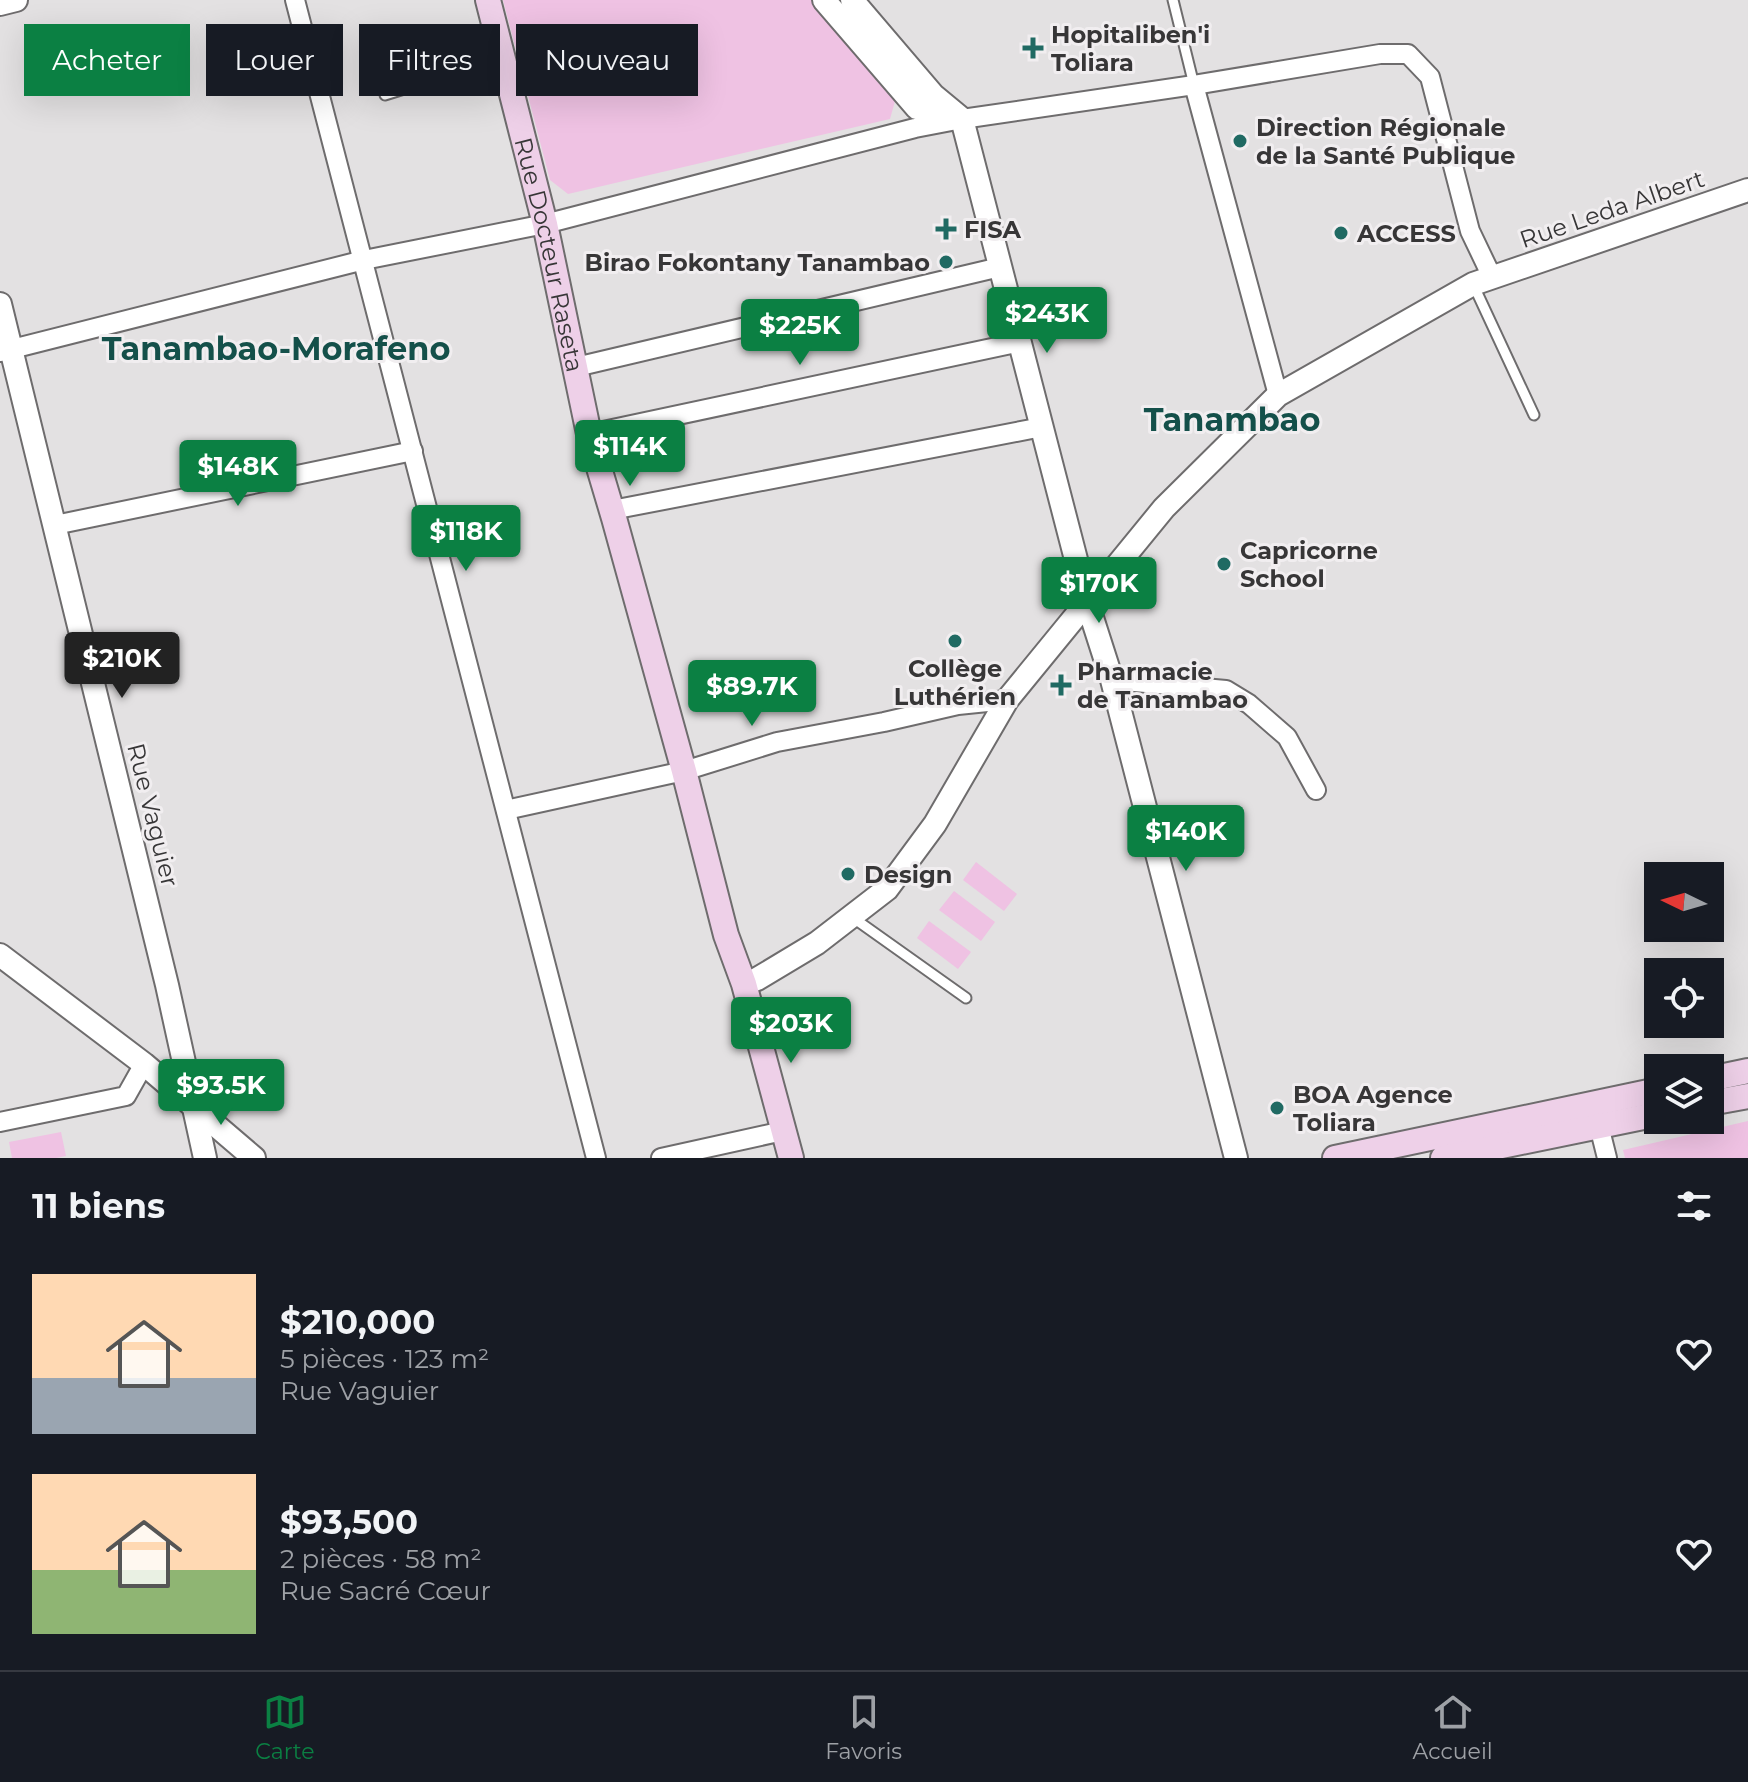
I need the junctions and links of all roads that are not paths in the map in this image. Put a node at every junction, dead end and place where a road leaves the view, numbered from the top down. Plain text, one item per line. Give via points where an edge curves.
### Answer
1 (16, 0) edge
2 (295, 0) edge
3 (488, 0) edge
4 (824, 0) edge
5 (852, 0) edge
6 (1173, 0) edge
7 (0, 4) edge
8 (494, 24) edge
9 (500, 48) edge
10 (1194, 85) junction
11 (962, 119) junction
12 (1748, 190) edge
13 (545, 224) junction
14 (364, 260) junction
15 (1000, 267) junction
16 (1482, 281) junction
17 (0, 304) edge
18 (1020, 342) junction
19 (6, 350) edge
20 (576, 367) junction
21 (1278, 395) junction
22 (1534, 415) dead end
23 (1042, 427) junction
24 (589, 434) junction
25 (413, 451) junction
26 (612, 510) junction
27 (55, 525) junction
28 (1087, 602) junction
29 (1112, 680) junction
30 (1007, 700) junction
31 (684, 771) junction
32 (1316, 790) dead end
33 (506, 810) junction
34 (852, 916) junction
35 (0, 955) edge
36 (744, 984) junction
37 (966, 998) dead end
38 (144, 1064) junction
39 (1748, 1071) edge
40 (1724, 1076) edge
41 (1644, 1096) edge
42 (1748, 1096) edge
43 (1724, 1100) edge
44 (193, 1107) junction
45 (1644, 1114) edge
46 (1596, 1115) junction
47 (0, 1122) edge
48 (783, 1131) junction
49 (1484, 1145) edge
50 (205, 1158) edge
51 (254, 1158) edge
52 (596, 1158) edge
53 (661, 1158) edge
54 (791, 1158) edge
55 (1236, 1158) edge
56 (1335, 1158) edge
57 (1443, 1158) edge
58 (1607, 1158) edge

1 - 7 street
2 - 14 street
3 - 8 main road, Rue Docteur Raseta
4 - 11 street via 917,108
5 - 11 street via 933,95
6 - 10 lane
9 - 13 main road, Rue Docteur Raseta
10 - 11 street
10 - 16 street via 1380,54 1408,54 1430,77
10 - 21 street
11 - 13 street
11 - 15 street
12 - 16 street, Rue Leda Albert
13 - 14 street
13 - 20 main road, Rue Docteur Raseta
14 - 19 street
14 - 25 street
15 - 18 street
15 - 20 street
16 - 21 street, Rue Leda Albert
16 - 22 lane
17 - 19 street, Rue Vaguier
18 - 23 street
18 - 24 street
19 - 27 street, Rue Vaguier
20 - 24 main road, Rue Docteur Raseta
21 - 28 street, Rue Leda Albert via 1164,508
23 - 26 street
23 - 28 street
24 - 26 main road, Rue Docteur Raseta
25 - 27 street
25 - 33 street
26 - 31 main road, Rue Docteur Raseta
27 - 44 street, Rue Vaguier
28 - 29 street
28 - 30 street, Rue Leda Albert
29 - 32 street via 1226,690 1287,737
29 - 55 street
30 - 31 street via 777,742
30 - 34 street, Rue Leda Albert via 935,824 887,889
31 - 33 street
31 - 36 main road, Rue Docteur Raseta via 726,935
33 - 52 street
34 - 36 street, Rue Leda Albert via 817,943
34 - 37 lane
35 - 38 street
36 - 48 main road, Rue Docteur Raseta
38 - 44 street
38 - 47 street via 126,1096
39 - 40 main road
41 - 46 main road
42 - 43 main road
44 - 50 street, Rue Vaguier
44 - 51 street
45 - 46 main road
46 - 49 main road
46 - 58 street
48 - 53 street
48 - 54 main road, Rue Docteur Raseta
49 - 56 main road
49 - 57 main road

